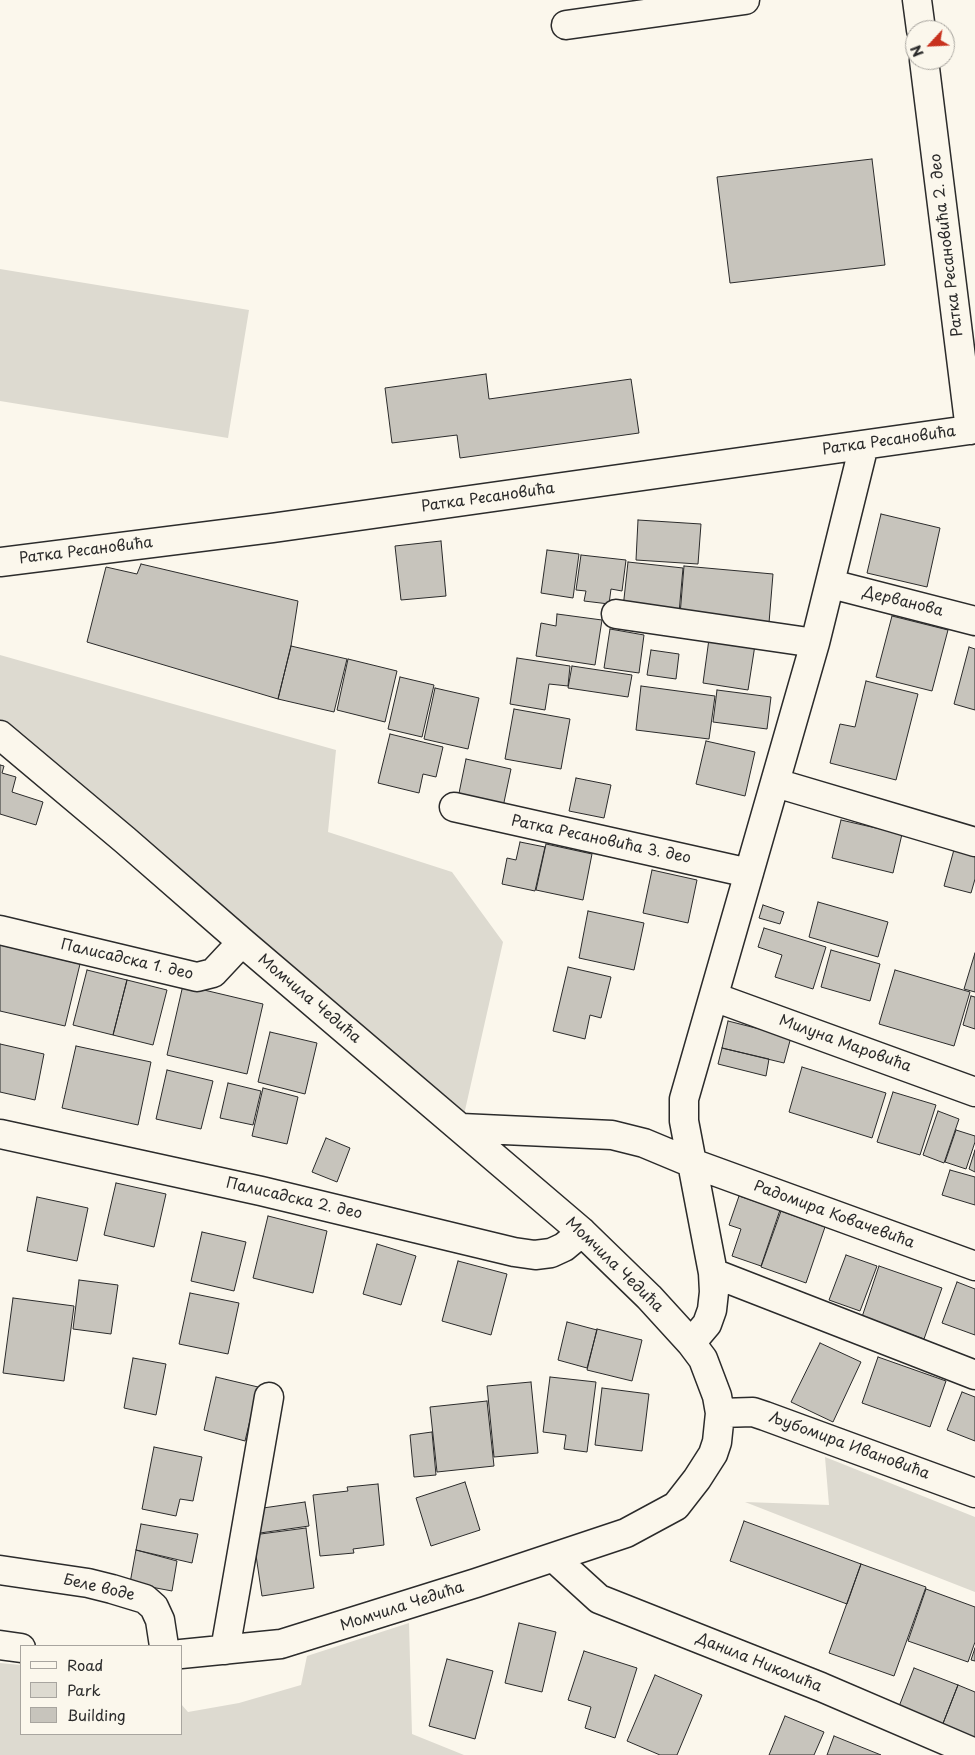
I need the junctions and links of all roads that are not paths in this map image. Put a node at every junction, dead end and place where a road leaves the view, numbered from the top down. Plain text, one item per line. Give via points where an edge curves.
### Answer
1 (745, 0) edge
2 (917, 0) edge
3 (920, 20) edge
4 (566, 25) dead end
5 (925, 70) edge
6 (972, 429) edge
7 (864, 445) junction
8 (0, 562) edge
9 (831, 584) junction
10 (616, 614) dead end
11 (975, 621) edge
12 (815, 644) junction
13 (0, 735) edge
14 (776, 783) junction
15 (454, 808) dead end
16 (975, 842) edge
17 (749, 872) junction
18 (0, 930) edge
19 (242, 942) junction
20 (714, 997) junction
21 (975, 1092) edge
22 (461, 1128) junction
23 (0, 1134) edge
24 (692, 1164) junction
25 (582, 1232) junction
26 (975, 1266) edge
27 (714, 1273) junction
28 (691, 1343) junction
29 (975, 1375) edge
30 (269, 1397) dead end
31 (720, 1413) junction
32 (975, 1493) edge
33 (554, 1558) junction
34 (0, 1570) edge
35 (0, 1645) edge
36 (164, 1645) edge
37 (20, 1648) edge
38 (225, 1650) junction
39 (182, 1654) edge
40 (975, 1753) edge

1 - 4 street
2 - 3 street
5 - 6 street, Ратка Ресановића 2. део
6 - 7 street, Ратка Ресановића
7 - 8 street, Ратка Ресановића via 272,528
7 - 9 street
9 - 11 street, Дерванова
9 - 12 street
10 - 12 street
12 - 14 street
13 - 19 street, Момчила Чедића
14 - 16 street
14 - 17 street
15 - 17 street, Ратка Ресановића 3. део
17 - 20 street
18 - 19 street, Палисадска 1. део via 197,977 213,972
19 - 22 street, Момчила Чедића
20 - 21 street, Милуна Маровића
20 - 24 street via 684,1099 684,1121
22 - 24 street via 612,1135 644,1143
22 - 25 street, Момчила Чедића
23 - 25 street, Палисадска 2. део via 261,1191 514,1252 551,1253
24 - 26 street, Радомира Ковачевића
24 - 27 street
25 - 28 street, Момчила Чедића via 650,1297
27 - 28 street via 712,1310 707,1324
27 - 29 street
28 - 31 street, Момчила Чедића via 711,1377
30 - 38 street
31 - 32 street, Љубомира Ивановића via 753,1412
31 - 33 street, Момчила Чедића via 713,1454 676,1506 626,1533
33 - 38 street, Момчила Чедића via 281,1644
33 - 40 street, Данила Николића via 599,1599 821,1687
34 - 36 street, Беле воде via 88,1584 145,1600 154,1607 160,1620
35 - 37 street
38 - 39 street, Момчила Чедића

